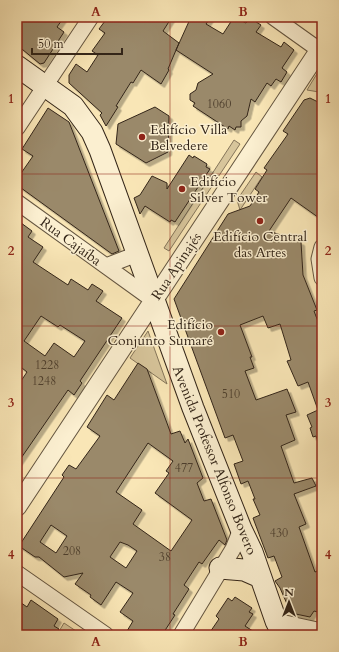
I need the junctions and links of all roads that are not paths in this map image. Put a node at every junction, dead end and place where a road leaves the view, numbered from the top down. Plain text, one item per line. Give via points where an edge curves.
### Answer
1 (91, 17) edge
2 (274, 17) edge
3 (321, 49) edge
4 (17, 66) edge
5 (45, 86) junction
6 (17, 128) edge
7 (17, 202) edge
8 (322, 247) edge
9 (137, 254) junction
10 (106, 266) junction
11 (322, 278) edge
12 (154, 300) junction
13 (17, 507) edge
14 (241, 529) junction
15 (220, 568) junction
16 (17, 573) edge
17 (260, 577) junction
18 (280, 628) edge
19 (322, 631) edge
20 (106, 635) edge
21 (181, 635) edge

1 - 5 street
2 - 3 street
3 - 12 street, Rua Apinajés
4 - 5 main road, Avenida Professor Alfonso Bovero
5 - 6 street
5 - 9 main road, Avenida Professor Alfonso Bovero via 73,106 92,132
7 - 10 street, Rua Cajaíba
8 - 11 street via 319,259
9 - 10 street, Rua Cajaíba
9 - 12 main road, Avenida Professor Alfonso Bovero
10 - 12 street, Rua Cajaíba
12 - 13 street, Rua Apinajés
12 - 14 main road, Avenida Professor Alfonso Bovero
14 - 15 street
14 - 17 main road, Avenida Professor Alfonso Bovero
15 - 17 main road via 244,570
15 - 21 street
16 - 20 street
17 - 18 main road, Avenida Professor Alfonso Bovero
18 - 19 street

